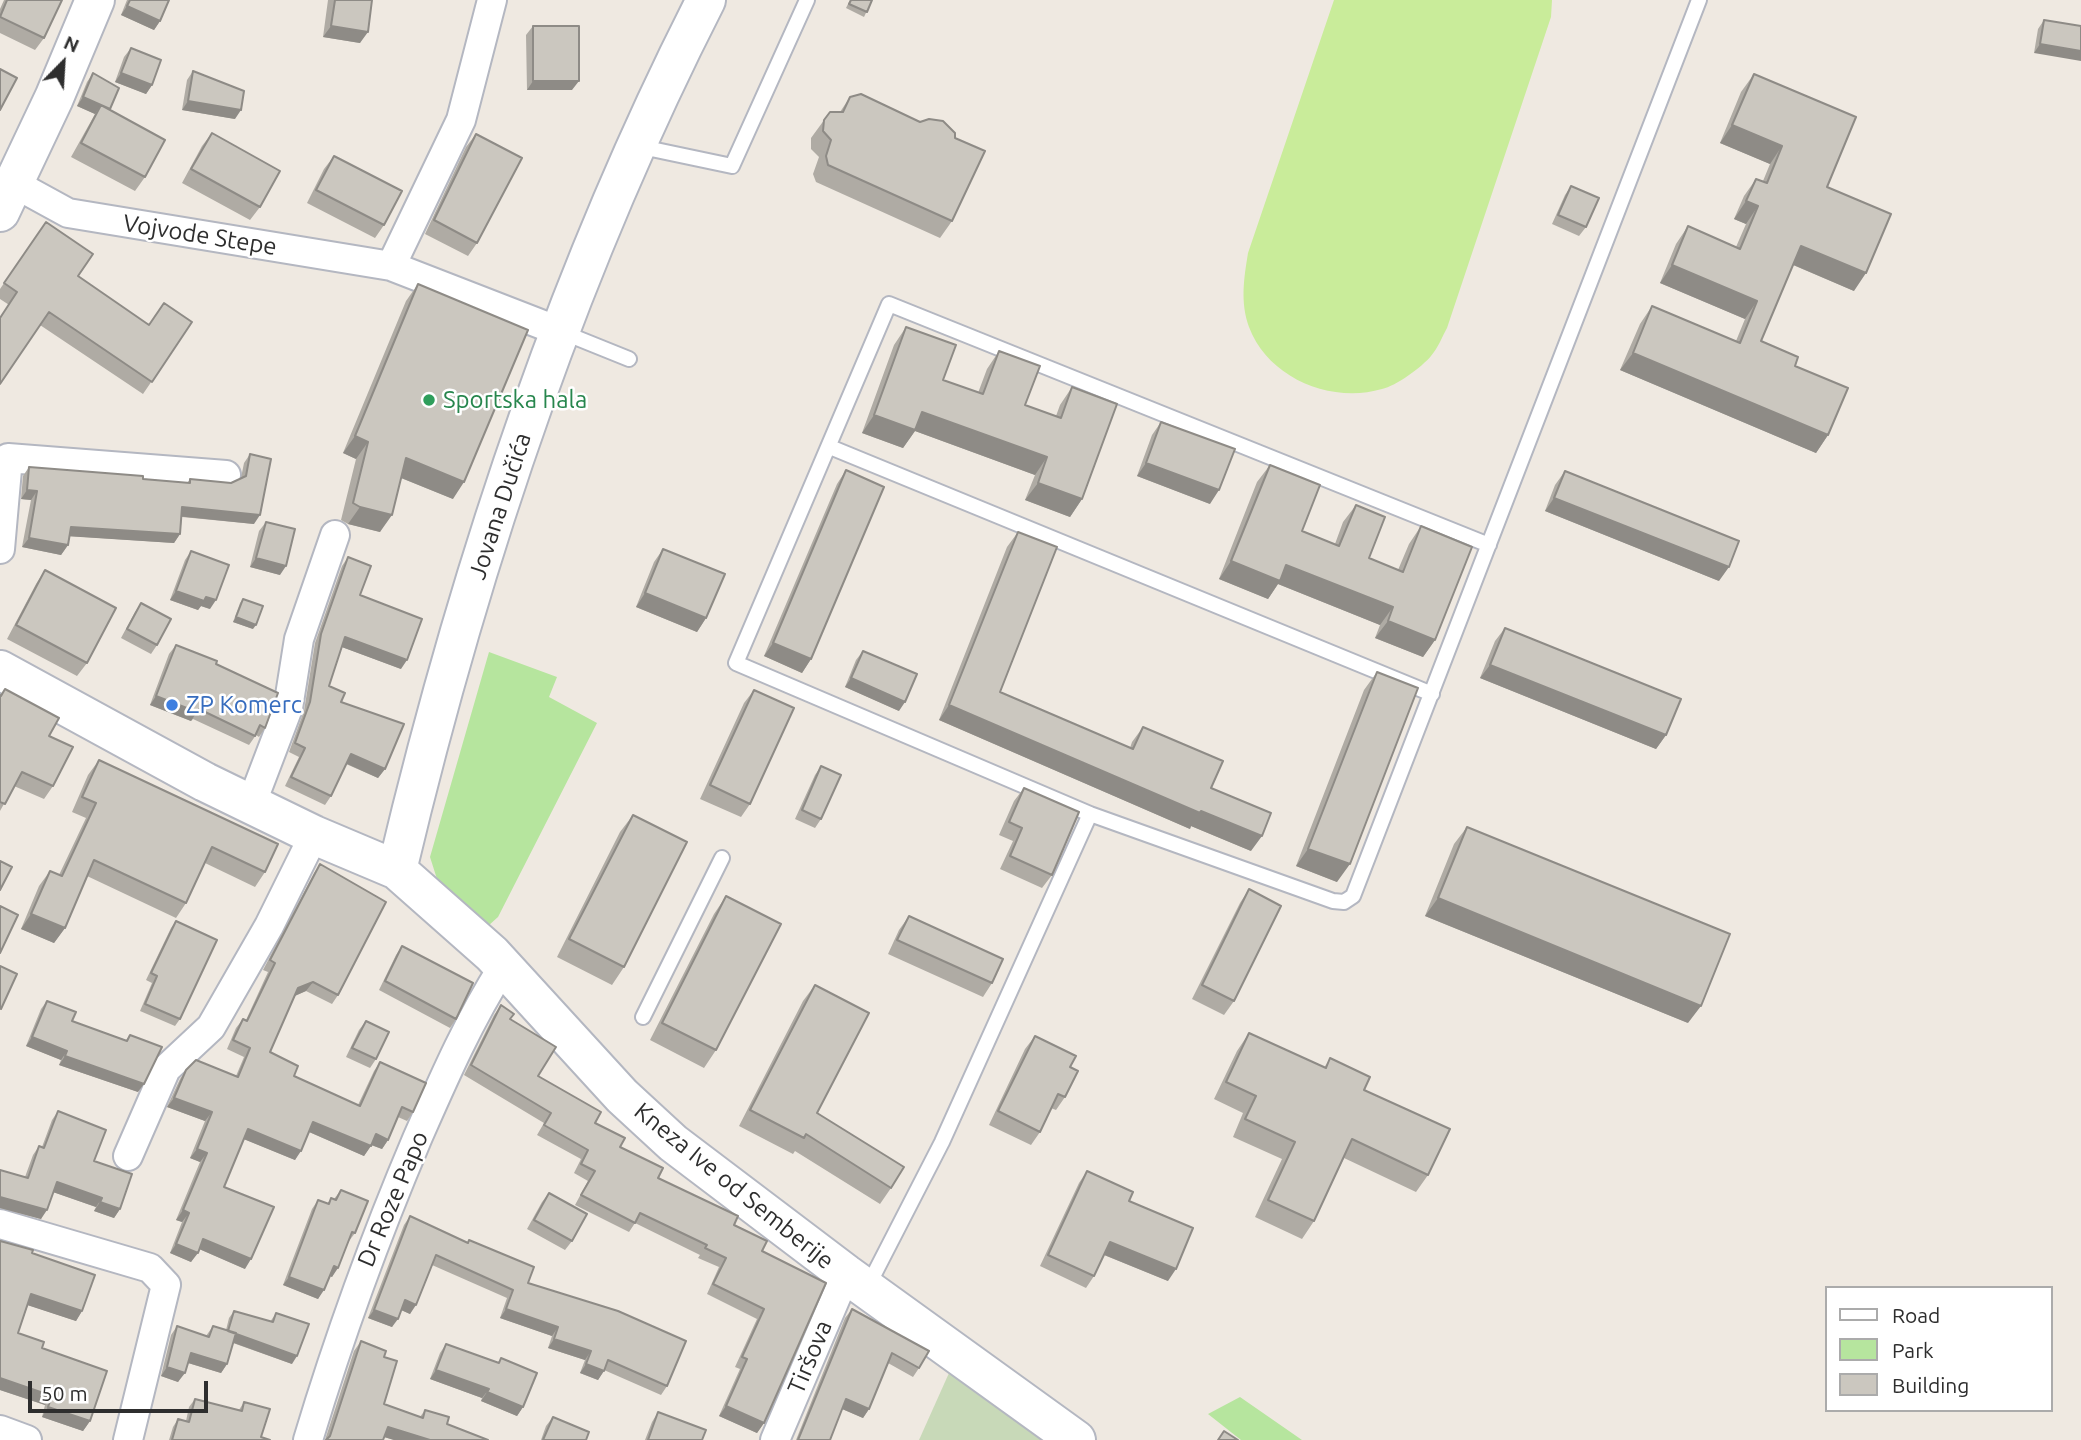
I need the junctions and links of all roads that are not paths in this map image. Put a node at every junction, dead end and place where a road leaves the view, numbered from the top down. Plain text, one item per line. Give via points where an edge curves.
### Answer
1 (95, 0) edge
2 (492, 0) edge
3 (706, 0) edge
4 (807, 0) edge
5 (1699, 0) edge
6 (637, 146) junction
7 (5, 191) edge
8 (391, 266) junction
9 (561, 332) junction
10 (629, 359) dead end
11 (830, 447) junction
12 (226, 475) dead end
13 (335, 535) dead end
14 (1489, 545) junction
15 (0, 550) edge
16 (0, 670) edge
17 (1432, 694) junction
18 (251, 805) junction
19 (1090, 814) junction
20 (314, 835) junction
21 (722, 858) dead end
22 (397, 870) junction
23 (503, 967) junction
24 (643, 1017) dead end
25 (128, 1156) dead end
26 (0, 1224) edge
27 (856, 1282) junction
28 (0, 1430) edge
29 (27, 1440) edge
30 (128, 1440) edge
31 (307, 1440) edge
32 (775, 1440) edge
33 (1076, 1440) edge

1 - 7 street, Vojvode Stepe
2 - 8 street via 461,120
3 - 6 street, Jovana Dučića
4 - 6 lane via 732,166
5 - 14 lane
6 - 9 street, Jovana Dučića
7 - 8 street, Vojvode Stepe via 68,213
8 - 9 street, Vojvode Stepe
9 - 10 lane
9 - 22 street, Jovana Dučića via 469,598
11 - 14 lane via 889,304
11 - 17 lane
11 - 19 lane via 736,663
12 - 15 street via 8,458
13 - 18 street via 299,639 288,708
14 - 17 lane
16 - 18 street, Kneza Ive od Semberije
17 - 19 lane via 1353,896 1344,902
18 - 20 street, Kneza Ive od Semberije
19 - 27 lane via 942,1142
20 - 22 street, Kneza Ive od Semberije
20 - 25 street via 211,1027 166,1069
21 - 24 lane
22 - 23 street, Kneza Ive od Semberije
23 - 27 street, Kneza Ive od Semberije via 622,1096 673,1143
23 - 31 street, Dr Roze Papo via 461,1039 396,1189 354,1293
26 - 30 street via 150,1268 166,1285
27 - 32 street, Tiršova
27 - 33 street, Kneza Ive od Semberije
28 - 29 street

